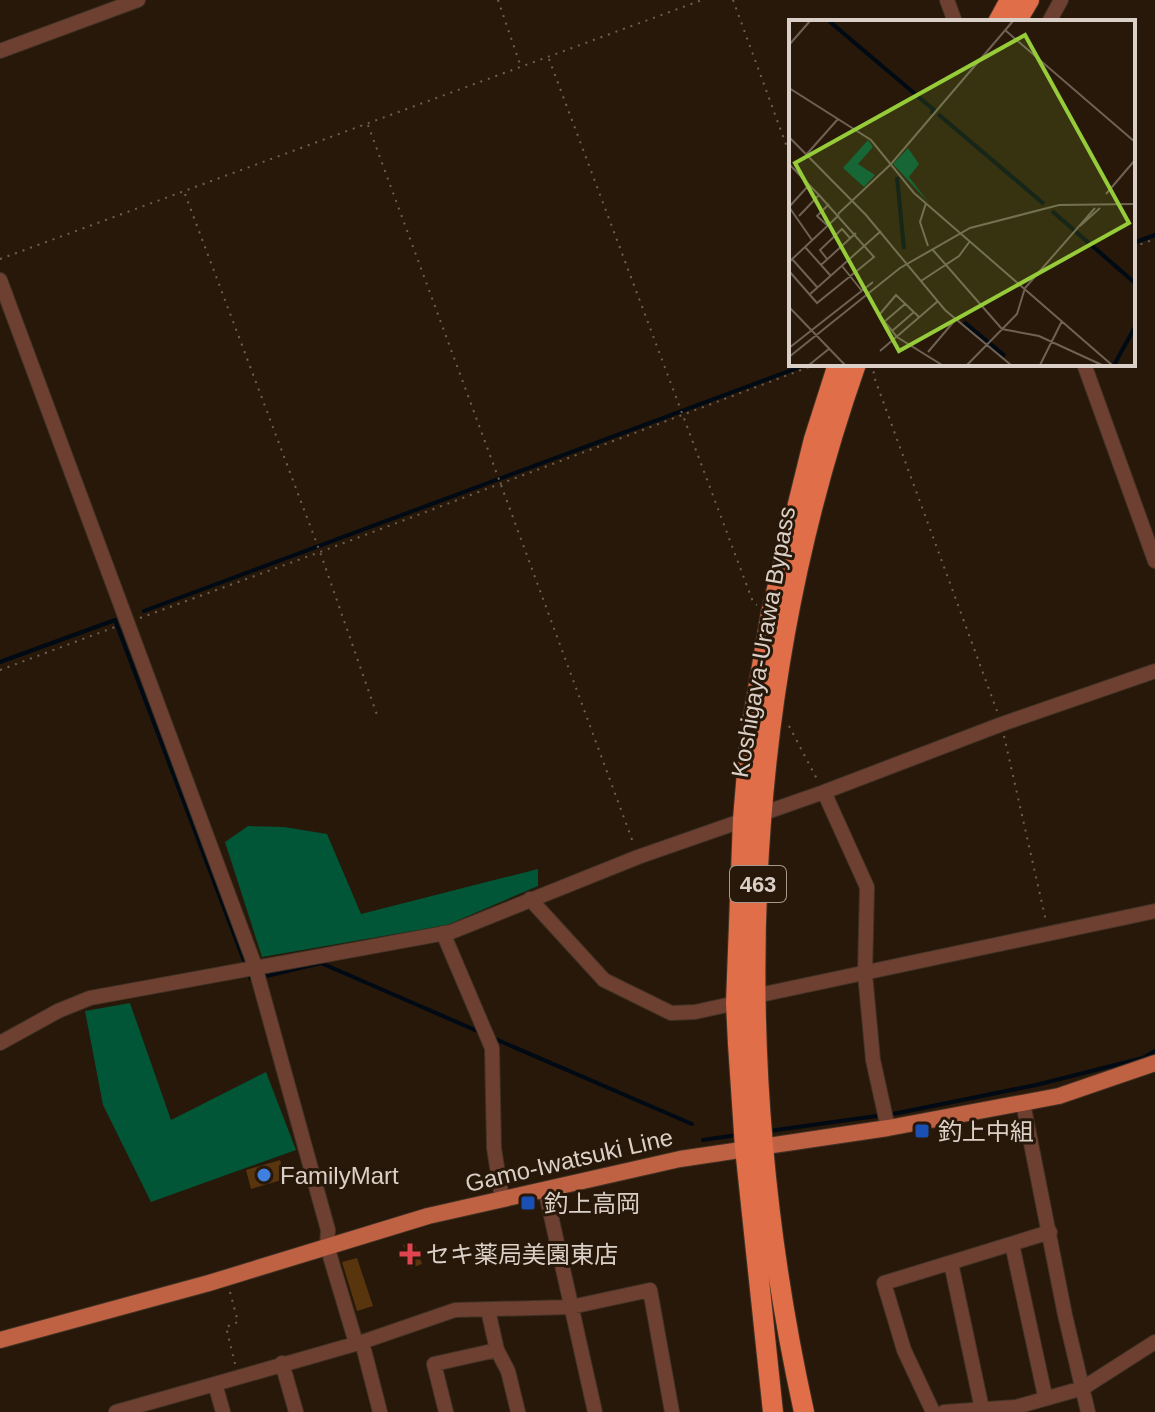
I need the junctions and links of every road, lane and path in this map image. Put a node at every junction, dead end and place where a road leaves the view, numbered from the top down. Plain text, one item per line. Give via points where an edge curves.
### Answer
1 (138, 0) edge
2 (498, 0) edge
3 (702, 0) edge
4 (733, 0) edge
5 (947, 0) edge
6 (1010, 0) edge
7 (1029, 0) edge
8 (1061, 0) edge
9 (954, 20) edge
10 (999, 20) edge
11 (1017, 20) edge
12 (1050, 20) edge
13 (0, 51) edge
14 (549, 58) junction
15 (522, 68) junction
16 (368, 125) junction
17 (789, 153) edge
18 (184, 192) junction
19 (1155, 239) edge
20 (1135, 246) edge
21 (0, 259) edge
22 (0, 280) edge
23 (812, 366) edge
24 (837, 366) edge
25 (855, 366) edge
26 (876, 366) edge
27 (1085, 366) edge
28 (500, 483) junction
29 (320, 552) junction
30 (1155, 561) edge
31 (771, 613) junction
32 (128, 622) junction
33 (0, 670) edge
34 (1155, 671) edge
35 (377, 715) dead end
36 (1002, 724) junction
37 (789, 726) dead end
38 (824, 792) junction
39 (752, 816) junction
40 (638, 857) junction
41 (530, 899) junction
42 (1155, 911) edge
43 (443, 933) junction
44 (1049, 934) junction
45 (255, 966) junction
46 (865, 974) junction
47 (746, 999) junction
48 (0, 1043) edge
49 (1155, 1064) edge
50 (1023, 1103) junction
51 (888, 1128) junction
52 (754, 1147) junction
53 (545, 1189) junction
54 (502, 1199) junction
55 (1050, 1232) junction
56 (1012, 1244) junction
57 (327, 1246) junction
58 (951, 1263) junction
59 (226, 1278) junction
60 (571, 1307) junction
61 (488, 1310) junction
62 (0, 1340) edge
63 (1155, 1342) edge
64 (359, 1343) junction
65 (497, 1350) junction
66 (282, 1363) junction
67 (238, 1377) junction
68 (215, 1384) junction
69 (1083, 1388) junction
70 (1045, 1396) junction
71 (144, 1408) edge
72 (982, 1409) junction
73 (116, 1412) edge
74 (223, 1412) edge
75 (296, 1412) edge
76 (380, 1412) edge
77 (446, 1412) edge
78 (518, 1412) edge
79 (595, 1412) edge
80 (672, 1412) edge
81 (773, 1412) edge
82 (804, 1412) edge
83 (933, 1412) edge
84 (944, 1412) edge
85 (1088, 1412) edge

1 - 13 street
2 - 15 path
3 - 14 path
4 - 17 path
5 - 9 street
6 - 10 highway
7 - 11 highway
8 - 12 street
14 - 15 path
14 - 31 path via 753,602
15 - 16 path
16 - 18 path
16 - 28 path
18 - 21 path
18 - 29 path
19 - 20 path
22 - 32 street
23 - 28 path
24 - 31 highway, Koshigaya-Urawa Bypass / 463
25 - 39 highway, Koshigaya-Urawa Bypass / 463 via 805,535
26 - 36 path via 873,374
27 - 30 street
28 - 29 path
28 - 40 path
29 - 32 path
29 - 35 path
31 - 39 highway, Koshigaya-Urawa Bypass / 463 via 750,736
32 - 33 path
32 - 45 street
34 - 36 street
36 - 38 street
36 - 44 path
37 - 38 path
38 - 39 street
38 - 46 street via 867,887
39 - 40 street
39 - 47 highway, Koshigaya-Urawa Bypass / 463 via 757,904
40 - 41 street
41 - 43 street
41 - 47 street via 604,980 671,1013
42 - 44 street
43 - 45 street
43 - 54 street via 492,1048 494,1148
44 - 46 street
45 - 48 street via 90,998
45 - 57 street via 328,1230
46 - 47 street
46 - 51 street via 873,1060
47 - 52 highway, Koshigaya-Urawa Bypass / 463 via 755,1034
49 - 50 main road, Gamo-Iwatsuki Line via 1083,1090
50 - 51 main road, Gamo-Iwatsuki Line
50 - 55 street
51 - 52 main road, Gamo-Iwatsuki Line
52 - 53 main road, Gamo-Iwatsuki Line
52 - 81 highway, Koshigaya-Urawa Bypass / 463
52 - 82 highway, Koshigaya-Urawa Bypass / 463
53 - 54 main road, Gamo-Iwatsuki Line
53 - 60 street
54 - 57 main road, Gamo-Iwatsuki Line
55 - 56 street
55 - 69 street
56 - 58 street
56 - 70 street
57 - 59 main road, Gamo-Iwatsuki Line
57 - 64 street
58 - 72 street
58 - 83 street via 884,1283 904,1350
59 - 62 main road, Gamo-Iwatsuki Line
59 - 67 path via 238,1322 226,1327
60 - 61 street
60 - 79 street
60 - 80 street via 650,1290
61 - 64 street via 455,1310
61 - 65 street
63 - 69 street
64 - 66 street
64 - 76 street
65 - 77 street via 434,1364
65 - 78 street
66 - 67 street
66 - 75 street
67 - 68 street
68 - 71 street
68 - 74 street
69 - 70 street
69 - 85 street
70 - 72 street via 1016,1407
71 - 73 street
72 - 84 street

